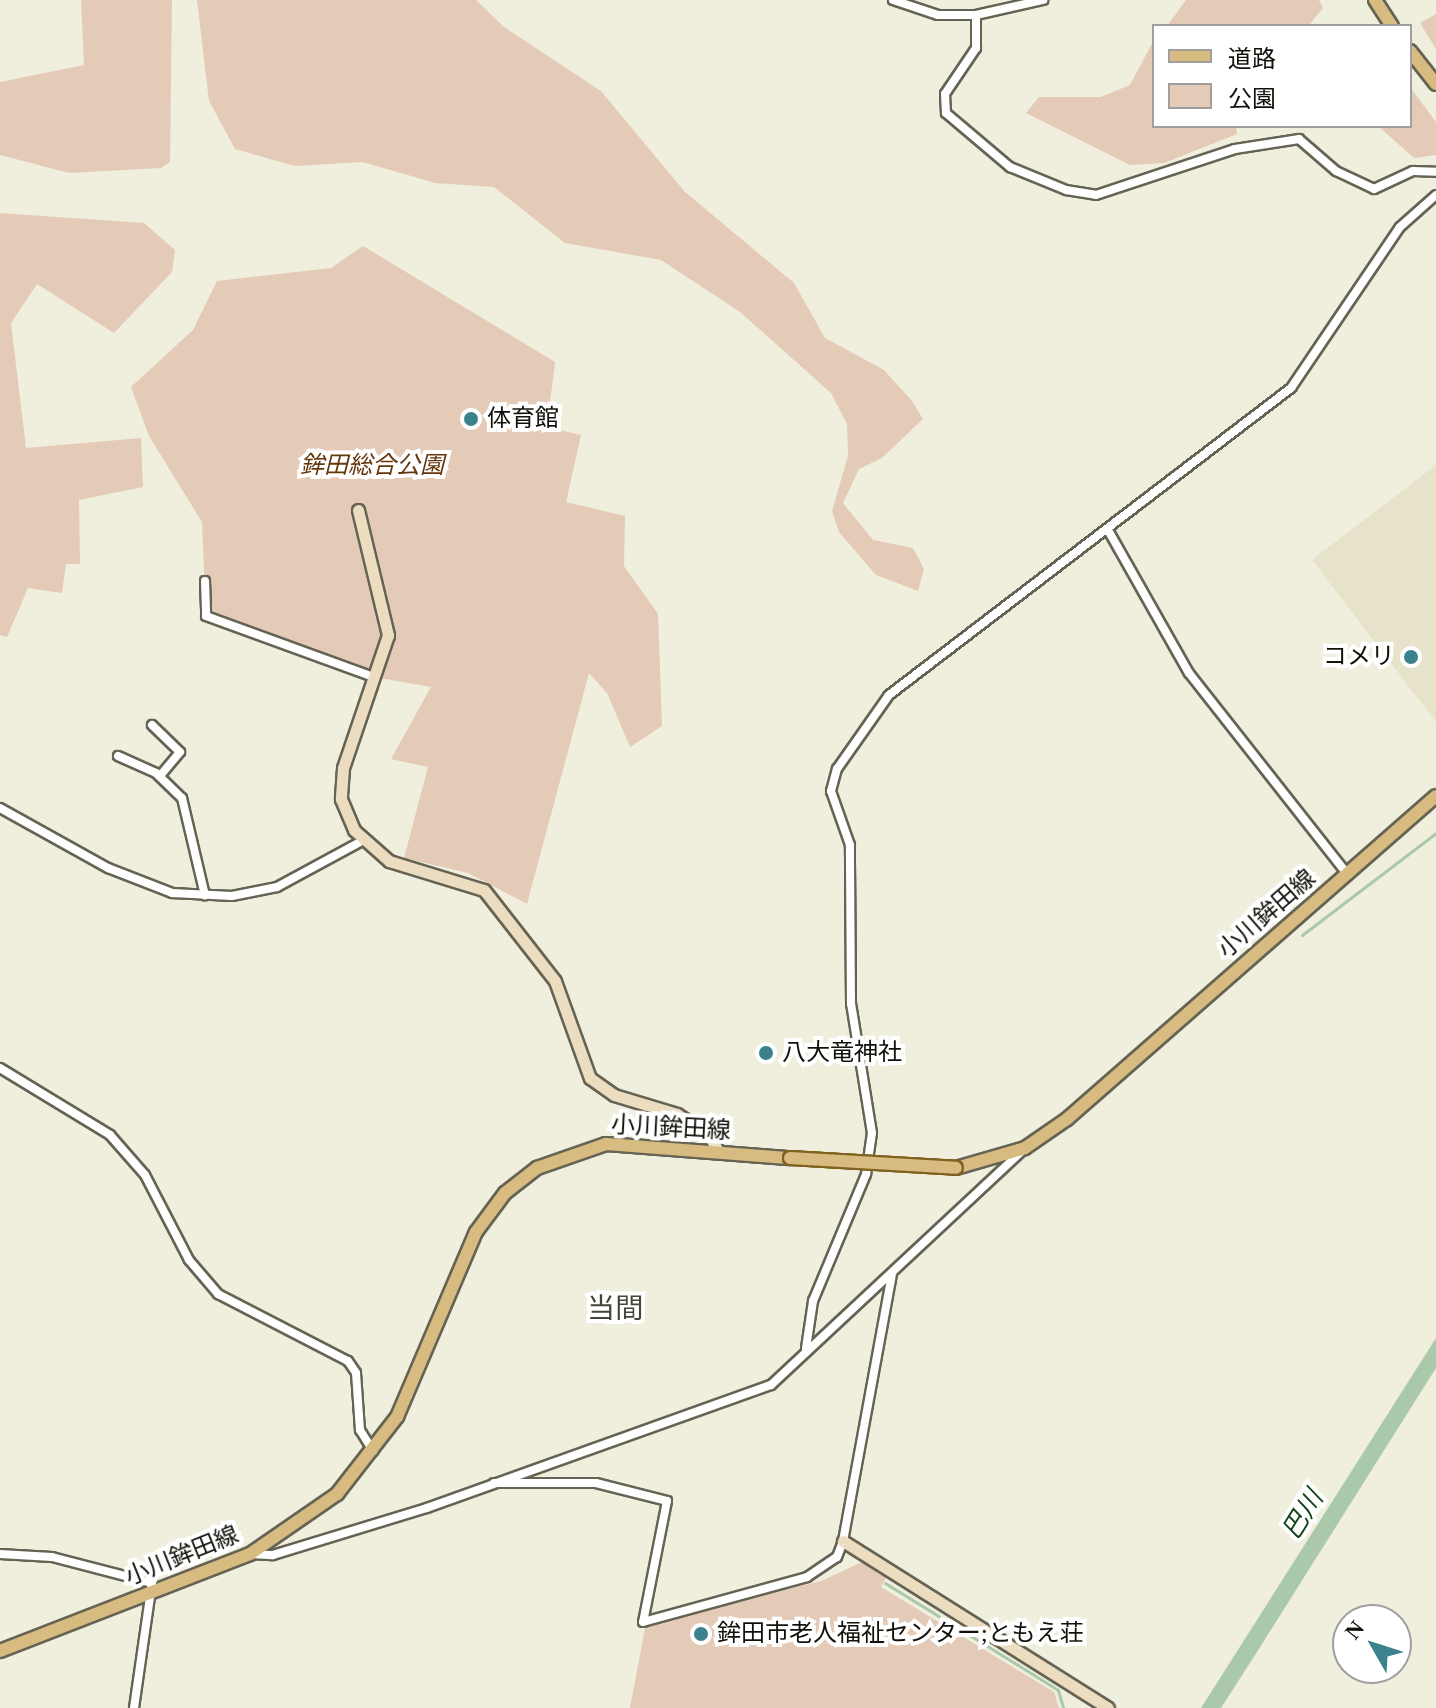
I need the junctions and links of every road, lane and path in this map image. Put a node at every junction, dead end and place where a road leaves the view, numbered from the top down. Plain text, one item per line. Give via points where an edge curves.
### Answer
1 (893, 0) edge
2 (1043, 0) edge
3 (1375, 0) edge
4 (976, 15) junction
5 (1391, 24) edge
6 (1412, 54) edge
7 (1436, 84) edge
8 (1436, 172) edge
9 (1436, 195) edge
10 (358, 510) dead end
11 (1108, 530) junction
12 (205, 581) dead end
13 (374, 677) junction
14 (152, 725) dead end
15 (118, 756) dead end
16 (160, 776) junction
17 (1436, 796) edge
18 (0, 808) edge
19 (360, 842) junction
20 (1347, 874) junction
21 (205, 895) junction
22 (0, 1068) edge
23 (1025, 1148) junction
24 (719, 1152) junction
25 (892, 1275) junction
26 (806, 1348) junction
27 (373, 1452) junction
28 (494, 1483) junction
29 (843, 1541) junction
30 (0, 1554) edge
31 (250, 1554) junction
32 (153, 1592) junction
33 (0, 1651) edge
34 (134, 1708) edge
35 (1108, 1708) edge

1 - 4 street via 938,15
2 - 4 street
3 - 5 main road
4 - 8 street via 976,48 945,94 946,113 1010,167 1066,190 1096,195 1235,149 1299,139 1336,171 1374,189 1413,171
6 - 7 main road
9 - 11 street via 1400,227 1291,388
10 - 13 street via 388,635
11 - 20 street via 1189,673
11 - 26 street via 889,695 837,769 831,791 850,845 851,1004 872,1133 866,1174 813,1301
12 - 13 street via 206,616
13 - 19 street via 341,785
14 - 16 street via 180,752
15 - 16 street
16 - 21 street via 190,812
17 - 20 main road, 小川鉾田線
18 - 21 street via 145,885
19 - 21 street via 294,882
19 - 24 street via 401,866 484,890 555,981 590,1078 614,1095 694,1124
20 - 23 main road, 小川鉾田線
22 - 27 street via 110,1135 145,1175 189,1260 218,1294 348,1361 356,1373 360,1430
23 - 24 main road, 小川鉾田線, bridge via 956,1168
23 - 25 street
24 - 27 main road, 小川鉾田線 via 590,1146 515,1184 470,1243 406,1400
25 - 26 street
25 - 29 street
26 - 28 street via 780,1379 752,1395 610,1437
27 - 31 main road, 小川鉾田線 via 321,1507
28 - 29 street via 596,1483 667,1501 643,1622 807,1577 837,1557
28 - 31 street via 283,1552
29 - 35 street
30 - 32 street via 135,1573 148,1578
31 - 32 main road, 小川鉾田線
32 - 33 main road, 小川鉾田線
32 - 34 street

